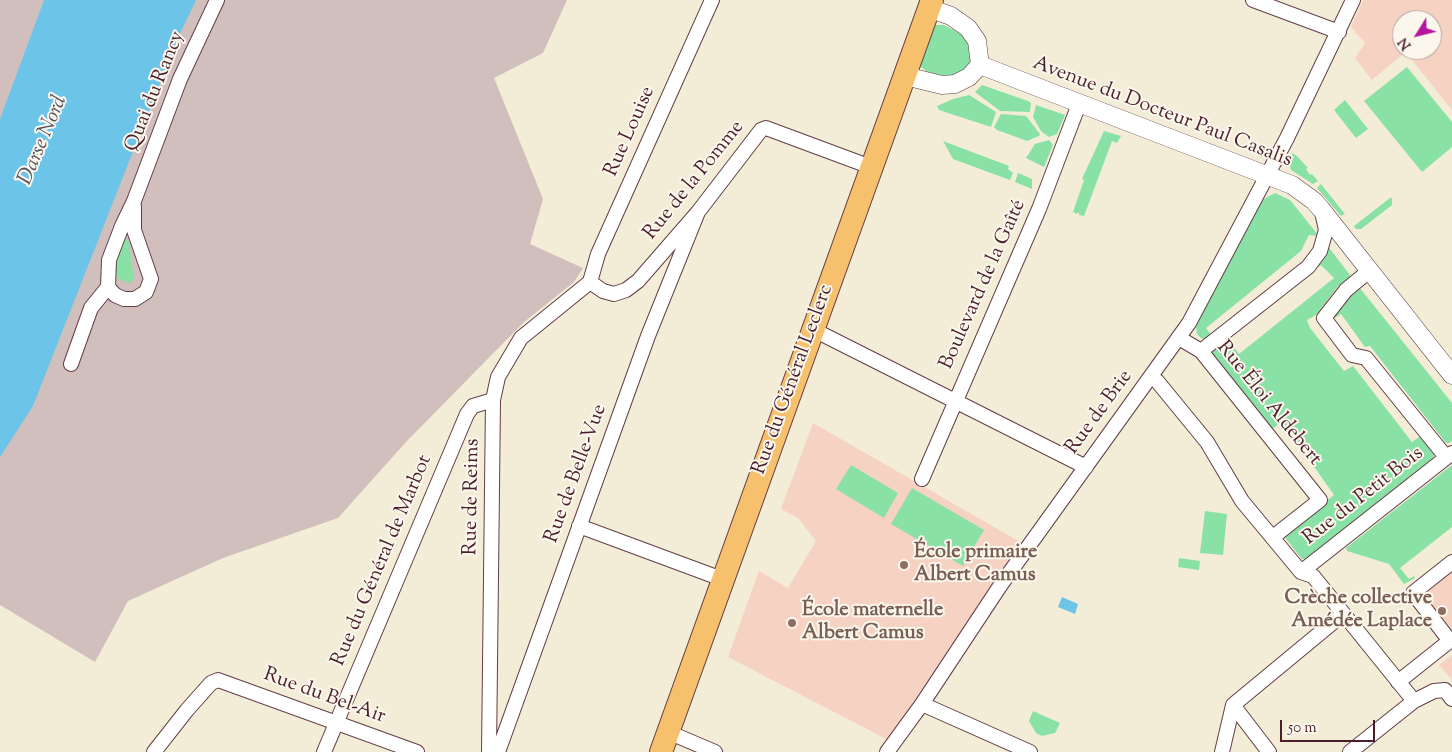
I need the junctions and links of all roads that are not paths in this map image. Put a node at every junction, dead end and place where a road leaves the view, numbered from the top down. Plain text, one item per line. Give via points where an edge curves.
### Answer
1 (217, 0) edge
2 (712, 0) edge
3 (1253, 0) edge
4 (1353, 0) edge
5 (930, 4) edge
6 (1339, 32) junction
7 (980, 65) junction
8 (905, 76) junction
9 (1079, 104) junction
10 (871, 167) junction
11 (1267, 174) junction
12 (134, 201) junction
13 (1321, 209) junction
14 (698, 212) junction
15 (1369, 271) junction
16 (590, 282) junction
17 (108, 287) junction
18 (812, 329) junction
19 (1179, 338) junction
20 (1201, 351) junction
21 (71, 364) dead end
22 (1452, 374) edge
23 (1151, 377) junction
24 (493, 400) junction
25 (955, 402) junction
26 (1449, 455) edge
27 (1086, 467) junction
28 (922, 479) dead end
29 (579, 526) junction
30 (1273, 537) junction
31 (1452, 562) edge
32 (1301, 572) junction
33 (722, 578) junction
34 (1343, 614) junction
35 (1451, 640) edge
36 (1398, 682) junction
37 (1452, 699) edge
38 (1414, 701) junction
39 (922, 704) junction
40 (1232, 705) junction
41 (336, 723) junction
42 (664, 742) edge
43 (154, 752) edge
44 (324, 752) edge
45 (418, 752) edge
46 (489, 752) edge
47 (498, 752) edge
48 (715, 752) edge
49 (887, 752) edge
50 (1030, 752) edge
51 (1222, 752) edge
52 (1269, 752) edge
53 (1350, 752) edge

1 - 12 street, Quai du Rancy via 180,79
2 - 16 street, Rue Louise via 598,254
3 - 6 street
4 - 6 street, Rue de Brie
5 - 7 street via 968,28 977,41
5 - 8 main road, Rue du Général Leclerc
6 - 11 street, Rue de Brie
7 - 8 street via 969,77 955,84 942,85
7 - 9 street, Avenue du Docteur Paul Casalis
8 - 10 main road, Rue du Général Leclerc
9 - 11 street, Avenue du Docteur Paul Casalis
9 - 25 street, Boulevard de la Gaîté via 1039,209
10 - 14 street, Rue de la Pomme via 766,128 756,134
10 - 18 main road, Rue du Général Leclerc
11 - 13 street, Avenue du Docteur Paul Casalis via 1292,185
11 - 19 street, Rue de Brie
12 - 17 street, Quai du Rancy via 109,260
12 - 17 street, Quai du Rancy via 134,230 151,279 146,292 135,299 115,295
13 - 15 street, Avenue du Docteur Paul Casalis
13 - 20 street via 1326,230 1320,251 1308,268
14 - 16 street, Rue de la Pomme via 638,281 626,290 614,294
14 - 29 street, Rue de Belle-Vue via 648,336
15 - 22 street, Avenue du Docteur Paul Casalis
15 - 26 street via 1346,290 1324,318 1352,355 1366,358
16 - 24 street, Rue de Reims via 521,338 498,377
17 - 21 street via 91,308
18 - 25 street
18 - 33 main road, Rue du Général Leclerc
19 - 20 street, Rue Éloi Aldebert
19 - 23 street, Rue de Brie
20 - 30 street, Rue Éloi Aldebert via 1320,500
23 - 27 street, Rue de Brie
23 - 30 street via 1207,442 1242,501
24 - 41 street, Rue du Général de Marbot via 473,406 467,414
24 - 46 street, Rue de Reims
25 - 27 street
25 - 28 street, Boulevard de la Gaîté
26 - 32 street, Rue du Petit Bois
27 - 39 street, Rue de Brie via 1000,586
29 - 33 street
29 - 47 street, Rue de Belle-Vue
30 - 32 street
31 - 35 street via 1413,593
32 - 34 street via 1313,576
33 - 42 main road, Rue du Général Leclerc
34 - 36 street
34 - 40 street
35 - 36 street
36 - 38 street
37 - 38 street via 1445,690 1434,691
38 - 53 street
39 - 49 street, Rue de Brie
39 - 50 street
40 - 51 street
40 - 52 street
41 - 43 street, Rue du Bel-Air via 218,680 211,683
41 - 44 street, Rue du Général de Marbot
41 - 45 street, Rue du Bel-Air
42 - 48 street

